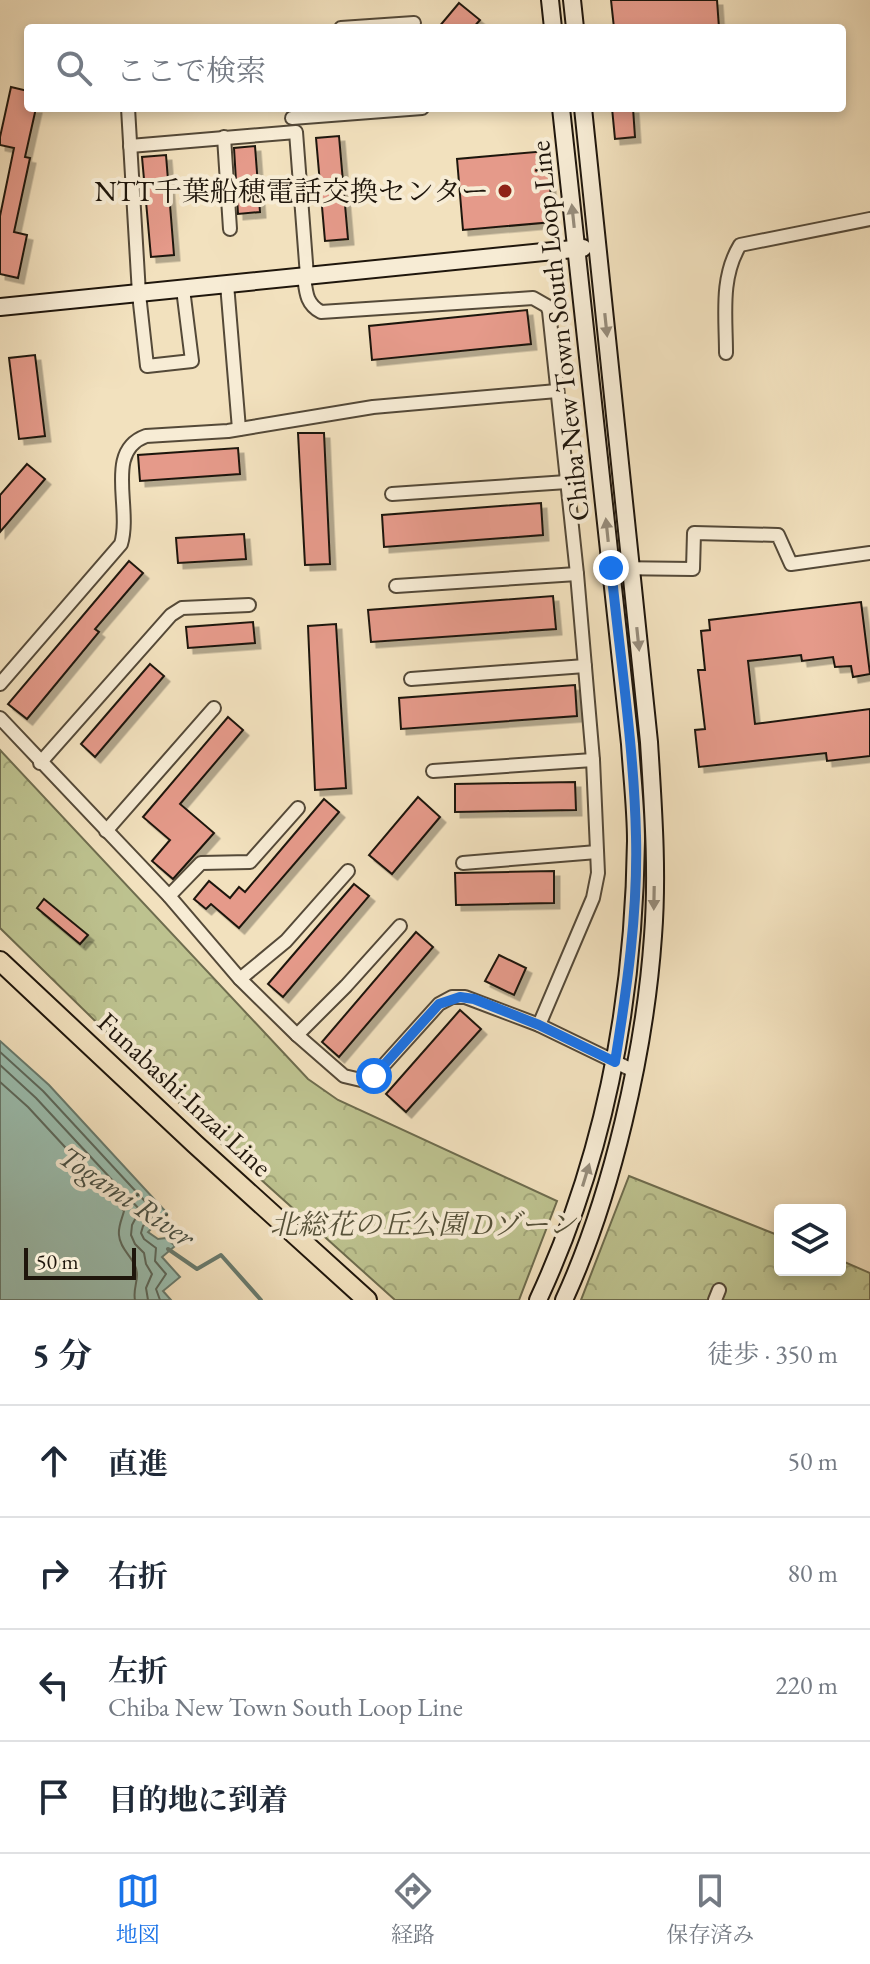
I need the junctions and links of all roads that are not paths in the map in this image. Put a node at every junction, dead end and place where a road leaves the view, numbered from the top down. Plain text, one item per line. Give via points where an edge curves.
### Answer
1 (550, 0) edge
2 (572, 0) edge
3 (414, 23) dead end
4 (399, 24) edge
5 (553, 24) edge
6 (575, 24) edge
7 (128, 112) edge
8 (318, 112) edge
9 (561, 112) edge
10 (583, 112) edge
11 (292, 113) edge
12 (296, 132) junction
13 (224, 137) junction
14 (130, 146) junction
15 (870, 219) edge
16 (230, 229) dead end
17 (597, 246) junction
18 (576, 248) junction
19 (306, 276) junction
20 (227, 284) junction
21 (183, 289) junction
22 (139, 294) junction
23 (0, 307) edge
24 (726, 353) dead end
25 (557, 391) junction
26 (239, 429) junction
27 (567, 482) junction
28 (392, 494) dead end
29 (870, 553) edge
30 (611, 568) junction
31 (631, 568) junction
32 (577, 574) junction
33 (396, 586) dead end
34 (249, 605) dead end
35 (585, 666) junction
36 (411, 679) dead end
37 (0, 684) edge
38 (214, 708) dead end
39 (0, 718) edge
40 (593, 760) junction
41 (40, 763) junction
42 (433, 771) dead end
43 (298, 808) dead end
44 (106, 831) junction
45 (597, 852) junction
46 (463, 863) dead end
47 (348, 871) dead end
48 (169, 896) junction
49 (400, 926) dead end
50 (0, 961) edge
51 (240, 979) junction
52 (539, 1025) junction
53 (297, 1035) junction
54 (615, 1062) junction
55 (634, 1071) junction
56 (367, 1300) edge
57 (538, 1300) edge
58 (564, 1300) edge

1 - 5 main road
2 - 6 main road
3 - 4 street
7 - 14 street
8 - 11 street
18 -> 9 main road, Chiba New Town South Loop Line
10 - 17 main road, Chiba New Town South Loop Line
11 - 12 street
12 - 13 street
12 - 19 street
13 - 14 street
13 - 16 street
14 - 22 street
15 - 24 street via 740,245 725,282
17 - 18 main road
17 -> 31 main road, Chiba New Town South Loop Line
18 - 19 main road
30 -> 18 main road, Chiba New Town South Loop Line
19 - 20 main road
19 - 25 street via 308,301 321,312 539,299 549,311
20 - 21 main road
20 - 26 street
21 - 22 main road
21 - 22 street via 192,361 147,366
22 - 23 main road
25 - 26 street via 373,407
25 - 27 street
26 - 37 street via 146,436 128,446 122,462 126,523 121,544
27 - 28 street
27 - 32 street
29 - 31 street via 791,564 778,535 694,533 693,569
30 - 31 street
30 - 54 main road, Chiba New Town South Loop Line via 636,838 633,931
31 -> 55 main road, Chiba New Town South Loop Line via 655,837 653,937
32 - 33 street
32 - 35 street
34 - 41 street via 182,608 171,615
35 - 36 street
35 - 40 street
38 - 44 street
39 - 41 street
40 - 42 street
40 - 45 street
41 - 44 street
43 - 48 street via 250,862 201,863
44 - 48 street
45 - 46 street
45 - 52 street via 593,898
47 - 51 street via 286,941
48 - 51 street
49 - 53 street
50 - 56 main road, Funabashi-Inzai Line
51 - 53 street
52 - 53 street via 474,999 452,997 439,1004 379,1072 361,1080 344,1076
52 - 54 street
54 - 55 street
57 -> 54 main road, Chiba New Town South Loop Line via 574,1216
55 - 58 main road, Chiba New Town South Loop Line via 593,1226

